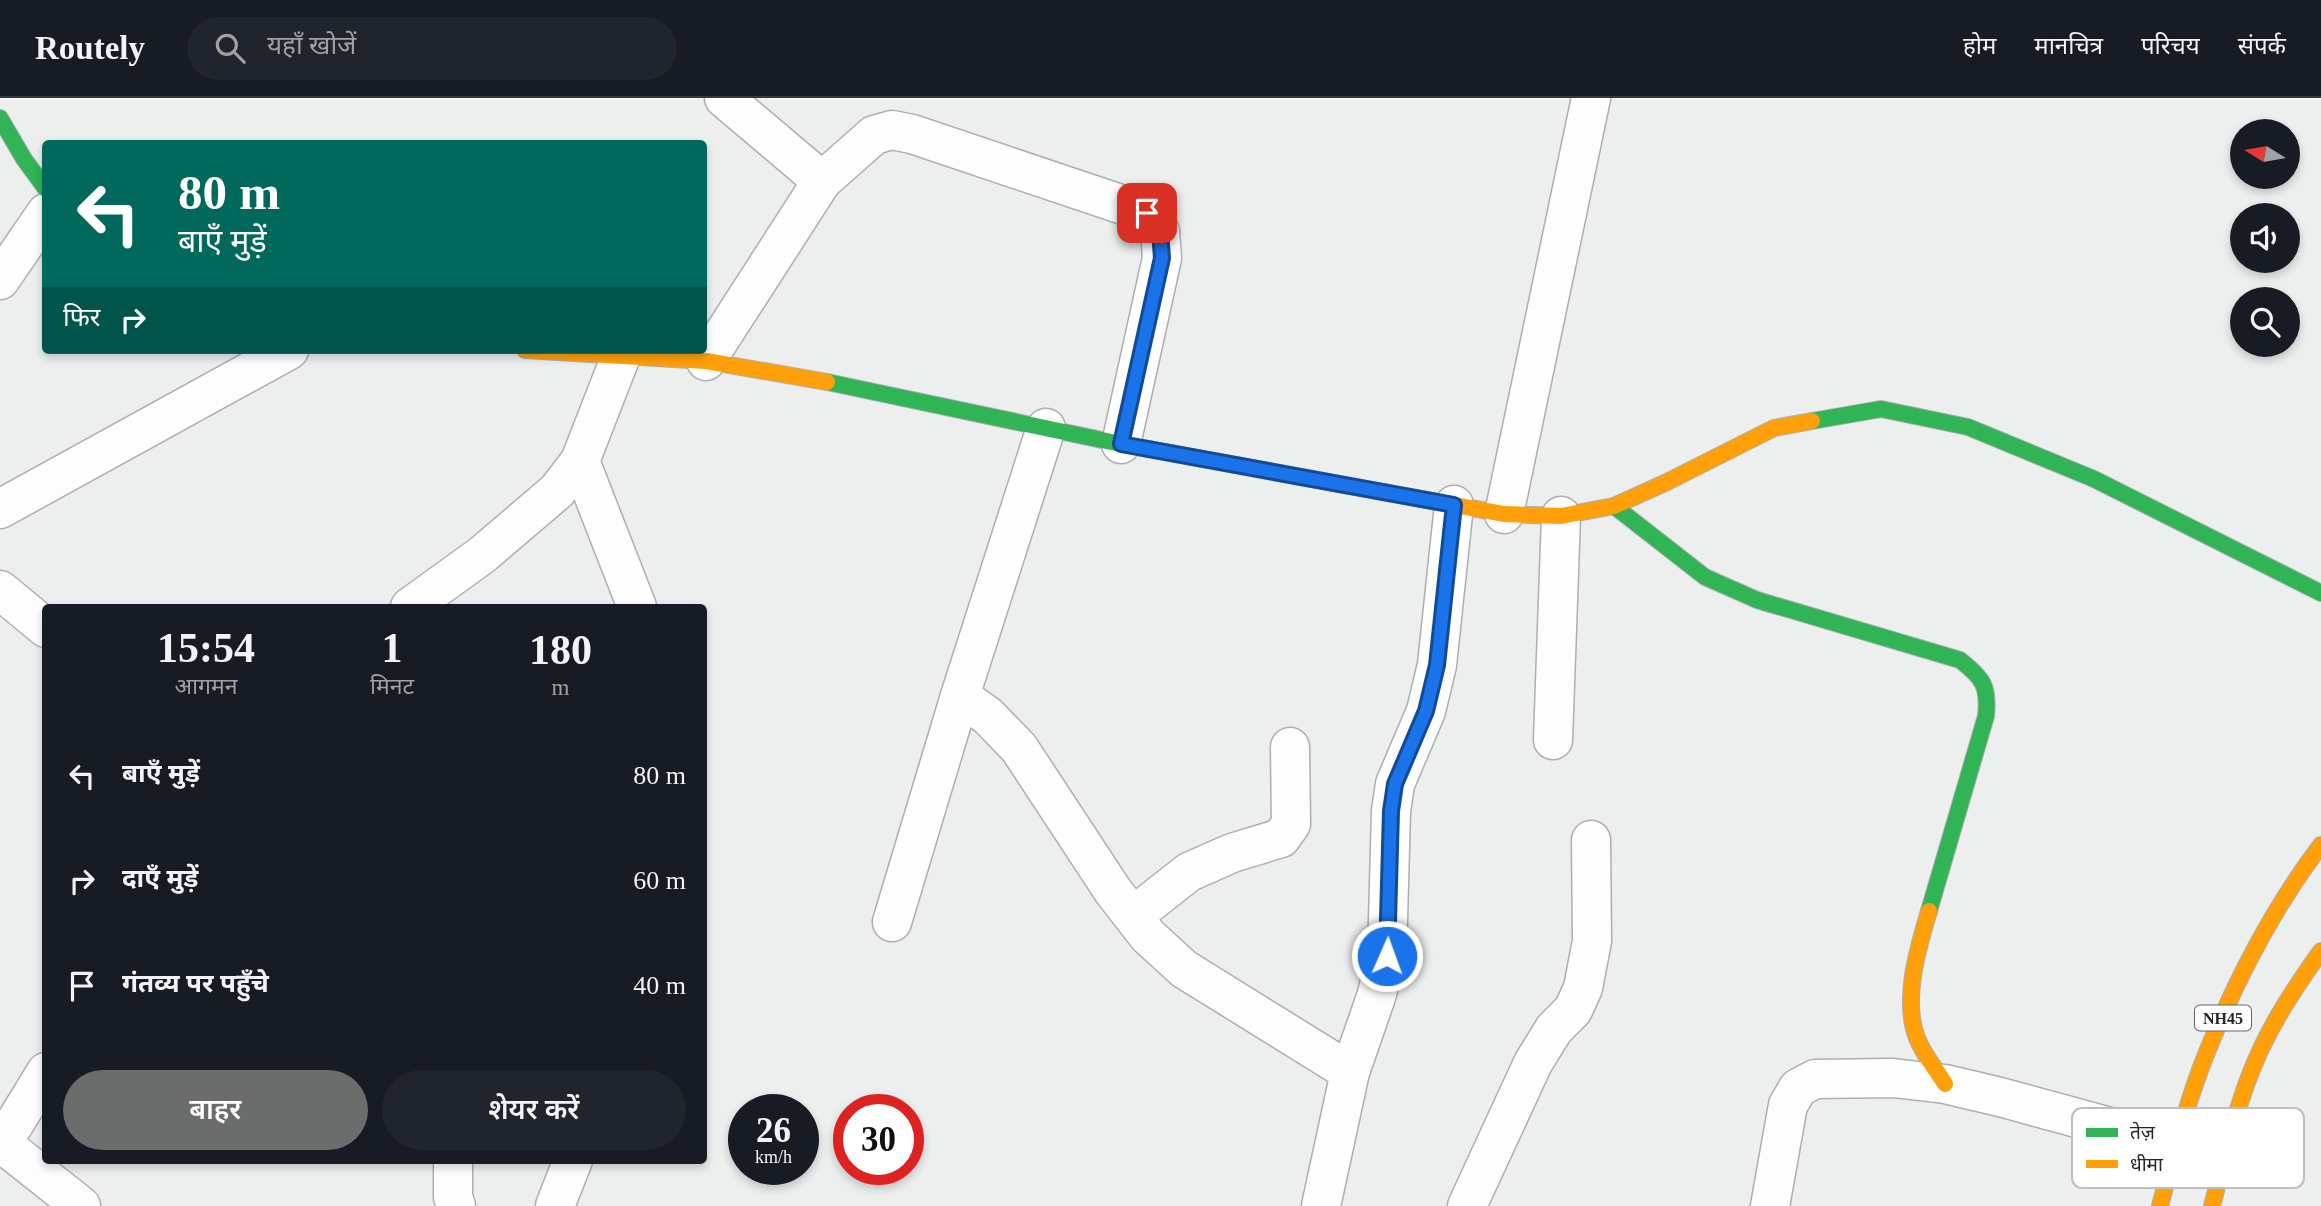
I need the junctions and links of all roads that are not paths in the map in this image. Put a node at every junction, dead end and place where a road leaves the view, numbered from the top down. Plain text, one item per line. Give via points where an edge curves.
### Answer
1 (724, 98) edge
2 (1591, 98) edge
3 (0, 118) edge
4 (822, 181) junction
5 (42, 184) edge
6 (42, 219) edge
7 (0, 280) edge
8 (282, 354) edge
9 (589, 354) edge
10 (621, 356) junction
11 (706, 360) junction
12 (1046, 428) junction
13 (1121, 444) junction
14 (580, 461) junction
15 (1454, 505) junction
16 (1614, 506) junction
17 (0, 509) edge
18 (1504, 514) junction
19 (1561, 516) junction
20 (0, 590) edge
21 (2321, 593) edge
22 (414, 604) edge
23 (636, 604) edge
24 (42, 625) edge
25 (960, 696) junction
26 (1553, 740) dead end
27 (1290, 747) dead end
28 (1591, 840) dead end
29 (2321, 845) edge
30 (1133, 916) junction
31 (892, 922) dead end
32 (2321, 951) edge
33 (1350, 1072) junction
34 (42, 1078) edge
35 (1945, 1084) junction
36 (2188, 1108) edge
37 (2239, 1108) edge
38 (2072, 1117) edge
39 (1, 1144) edge
40 (453, 1164) edge
41 (571, 1164) edge
42 (2165, 1188) edge
43 (2217, 1188) edge
44 (82, 1206) edge
45 (456, 1206) edge
46 (555, 1206) edge
47 (1321, 1206) edge
48 (1467, 1206) edge
49 (1770, 1206) edge
50 (2160, 1206) edge
51 (2212, 1206) edge

1 - 4 street
2 - 18 street
3 - 5 main road
4 - 11 street
4 - 13 street via 874,135 892,130 1147,213 1160,232 1162,258
6 - 7 street
8 - 17 street
9 - 10 main road
10 - 11 main road
10 - 14 street
11 - 12 main road
12 - 13 main road
12 - 25 street
13 - 15 main road
14 - 22 street via 557,491 482,555
14 - 23 street
15 - 18 main road
15 - 33 street via 1437,665 1426,711 1395,784 1387,956
16 - 19 main road
16 - 21 main road via 1774,428 1881,409 1968,427 2094,479
16 - 35 main road via 1705,577 1757,600 1960,660 1980,675 1989,694 1986,716 1918,950 1910,1010 1917,1039
18 - 19 main road
19 - 26 street
20 - 24 street
25 - 30 street via 988,716 1018,748
25 - 31 street
27 - 30 street via 1291,824 1280,838 1189,873
28 - 48 street via 1592,942 1583,988 1573,1010 1554,1029 1533,1063
29 - 36 main road, NH45 via 2297,877 2248,964 2207,1052
30 - 33 street via 1184,969
32 - 37 main road, NH45 via 2276,1021
33 - 47 street
34 - 39 street
35 - 38 street
35 - 49 street via 1893,1078 1815,1079 1798,1088 1788,1105
39 - 44 street
40 - 45 street
41 - 46 street
42 - 50 main road, NH45
43 - 51 main road, NH45

